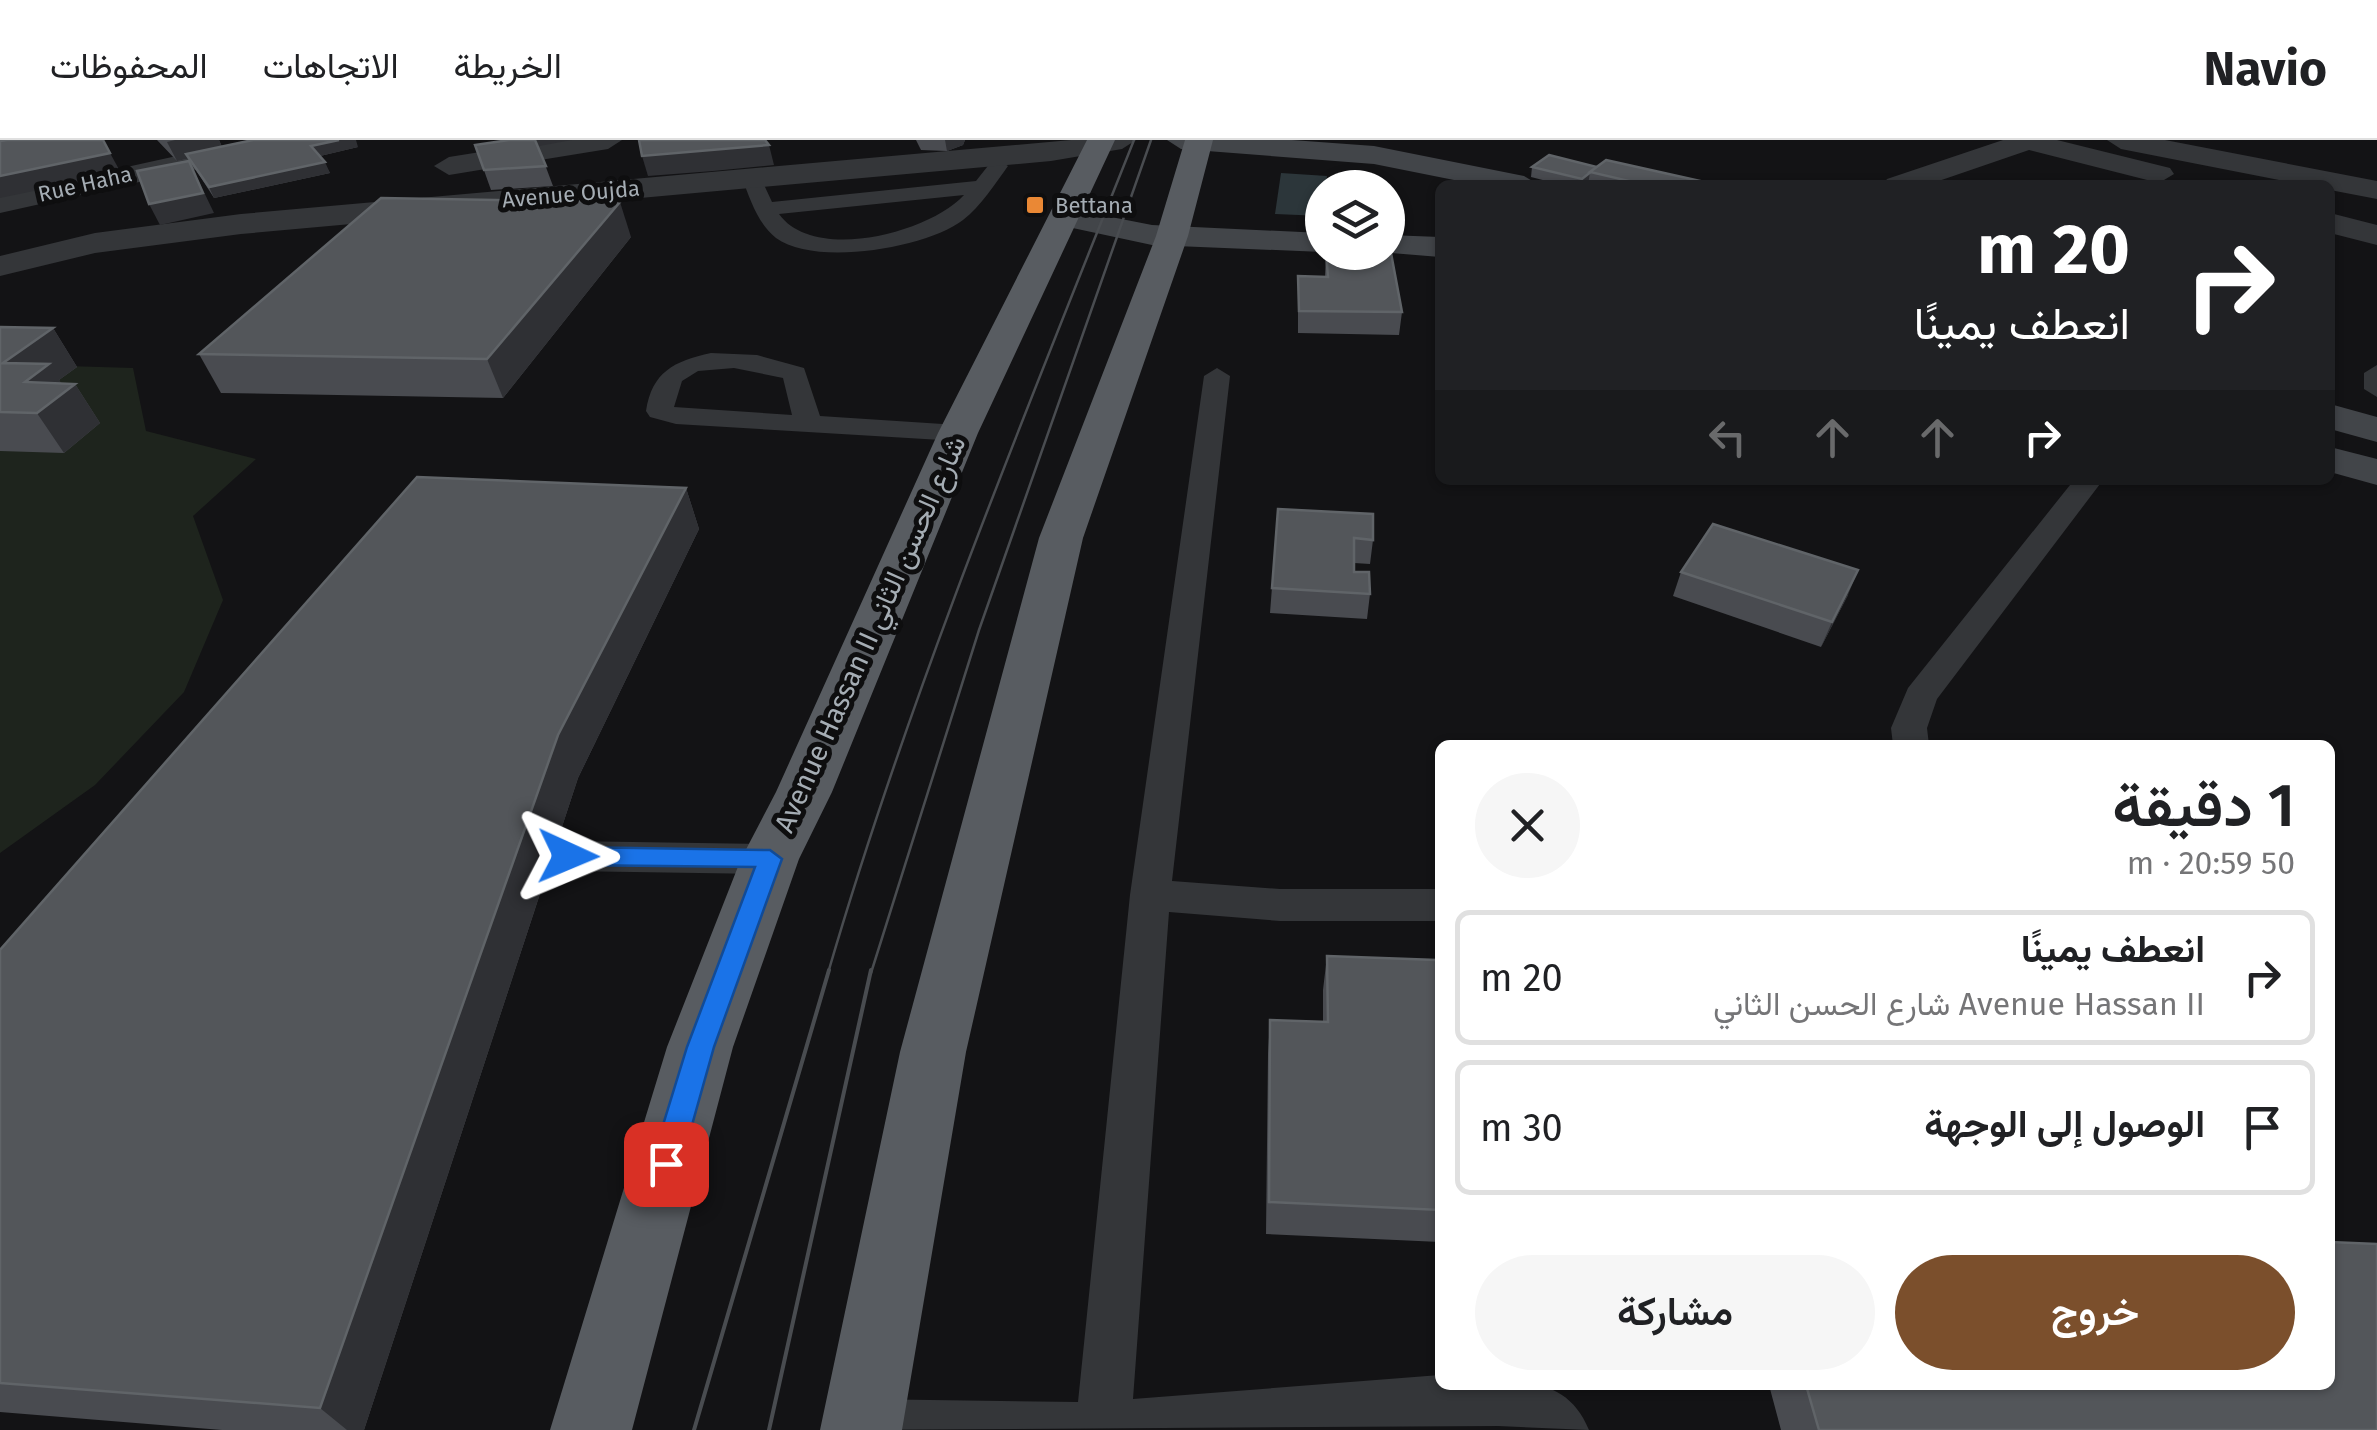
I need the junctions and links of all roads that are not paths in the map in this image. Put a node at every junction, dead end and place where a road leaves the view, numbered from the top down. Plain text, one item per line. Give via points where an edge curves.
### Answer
1 (288, 140) edge
2 (608, 140) edge
3 (2029, 140) edge
4 (2121, 140) edge
5 (1103, 141) edge
6 (1193, 141) edge
7 (449, 166) dead end
8 (906, 166) junction
9 (119, 176) junction
10 (990, 176) junction
11 (752, 178) junction
12 (1499, 180) edge
13 (1913, 180) edge
14 (2178, 180) edge
15 (2326, 180) edge
16 (2335, 182) edge
17 (2377, 190) edge
18 (1075, 196) junction
19 (0, 204) edge
20 (764, 209) junction
21 (2335, 223) edge
22 (2377, 235) edge
23 (140, 236) junction
24 (1172, 236) junction
25 (1305, 241) edge
26 (1405, 246) edge
27 (1435, 247) edge
28 (0, 266) edge
29 (2377, 373) edge
30 (1217, 376) dead end
31 (2377, 390) edge
32 (2335, 417) edge
33 (808, 422) junction
34 (2377, 430) edge
35 (958, 433) junction
36 (2335, 460) edge
37 (2377, 472) edge
38 (2085, 485) edge
39 (1910, 740) edge
40 (568, 856) dead end
41 (770, 859) junction
42 (1150, 896) junction
43 (1435, 905) edge
44 (861, 1429) edge
45 (590, 1430) edge
46 (1103, 1430) edge
47 (1560, 1430) edge

1 - 9 street, Rue Haha
2 - 7 street
3 - 13 street
3 - 14 street
4 - 15 street
5 - 8 street, Avenue Oujda
5 - 18 highway, Avenue Hassan II شارع الحسن الثاني
6 - 12 main road via 1374,155
6 - 24 highway
8 - 10 street, Avenue Oujda
8 - 11 street, Avenue Oujda
9 - 19 street, Rue Haha
9 - 23 street
10 - 18 street, Avenue Oujda via 1038,165
10 - 20 lane
10 - 20 lane via 956,216 871,242 801,242 784,234
11 - 20 lane
11 - 23 street, Avenue Oujda
16 - 17 street
18 - 24 main road
18 - 35 highway, Avenue Hassan II شارع الحسن الثاني
21 - 22 street
23 - 28 street, Avenue Oujda
24 - 25 main road
24 - 44 highway via 1061,538 933,1052
26 - 27 main road
29 - 31 lane
30 - 42 lane
32 - 34 main road
33 - 33 lane via 676,416 660,411 659,402 666,379 680,368 706,362 778,366 794,374
33 - 35 lane
35 - 41 highway, Avenue Hassan II شارع الحسن الثاني
36 - 37 main road
38 - 39 lane via 1920,696
40 - 41 lane
41 - 45 highway, Avenue Hassan II شارع الحسن الثاني via 700,1047
42 - 43 lane
42 - 46 lane
44 - 46 lane
46 - 47 lane via 1498,1399 1546,1413

